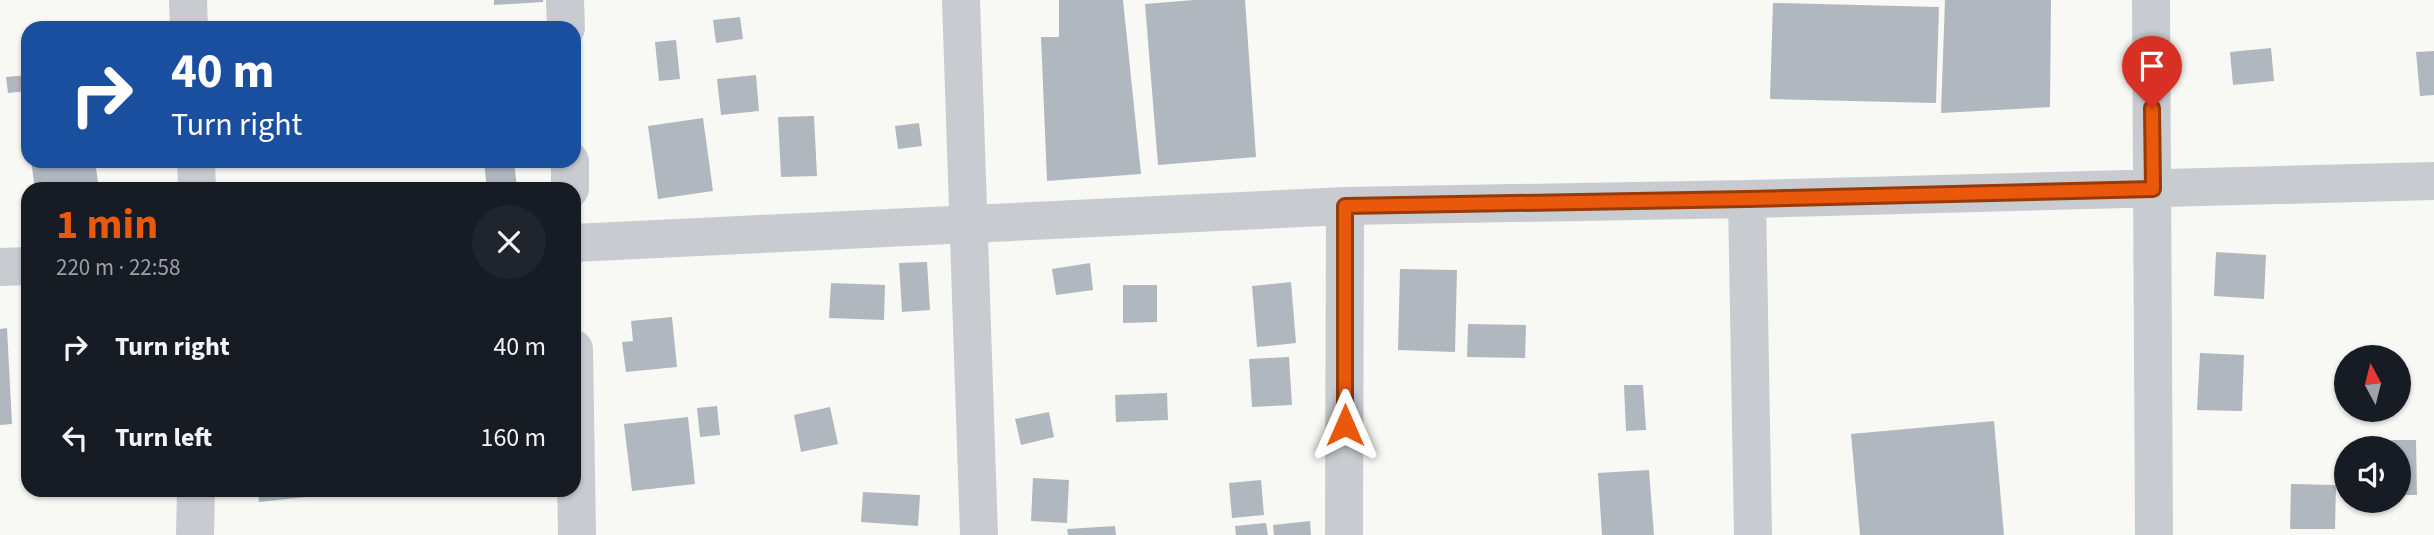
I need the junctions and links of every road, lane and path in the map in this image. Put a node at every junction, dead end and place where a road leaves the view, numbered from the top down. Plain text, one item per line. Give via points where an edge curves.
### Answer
1 (188, 0) edge
2 (565, 0) edge
3 (961, 0) edge
4 (2151, 0) edge
5 (189, 21) edge
6 (566, 21) edge
7 (2434, 181) edge
8 (2153, 189) junction
9 (1747, 199) junction
10 (1345, 206) junction
11 (968, 222) junction
12 (581, 243) edge
13 (21, 266) edge
14 (0, 267) edge
15 (195, 497) edge
16 (577, 497) edge
17 (195, 535) edge
18 (578, 535) edge
19 (979, 535) edge
20 (1344, 535) edge
21 (1753, 535) edge
22 (2154, 535) edge

1 - 5 street
2 - 6 street
3 - 11 street
4 - 8 street
7 - 8 street
8 - 9 street
8 - 22 street
9 - 10 street
9 - 21 street
10 - 11 street
10 - 20 street
11 - 12 street
11 - 19 street
13 - 14 street
15 - 17 street
16 - 18 street

